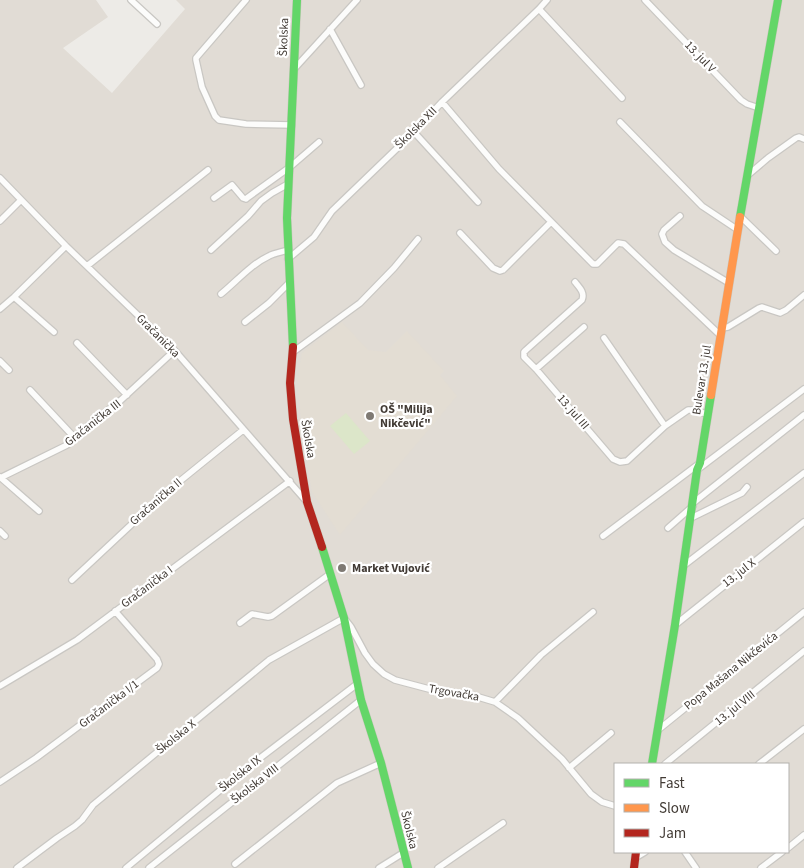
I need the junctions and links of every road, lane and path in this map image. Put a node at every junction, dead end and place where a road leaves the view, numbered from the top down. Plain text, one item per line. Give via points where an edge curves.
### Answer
1 (130, 0) edge
2 (246, 0) edge
3 (297, 0) edge
4 (357, 0) edge
5 (547, 0) edge
6 (645, 0) edge
7 (778, 0) edge
8 (539, 9) junction
9 (157, 24) dead end
10 (330, 29) junction
11 (295, 68) junction
12 (361, 85) dead end
13 (622, 98) dead end
14 (442, 102) junction
15 (759, 108) junction
16 (620, 122) dead end
17 (292, 125) junction
18 (414, 132) junction
19 (804, 139) edge
20 (319, 142) dead end
21 (290, 167) junction
22 (208, 170) dead end
23 (748, 176) junction
24 (0, 178) edge
25 (288, 184) junction
26 (214, 198) dead end
27 (21, 200) junction
28 (478, 202) dead end
29 (680, 216) dead end
30 (741, 217) junction
31 (0, 221) edge
32 (551, 222) junction
33 (738, 230) junction
34 (460, 233) dead end
35 (418, 239) dead end
36 (66, 246) junction
37 (211, 250) dead end
38 (776, 250) dead end
39 (288, 254) junction
40 (87, 266) junction
41 (290, 282) junction
42 (575, 282) dead end
43 (729, 283) junction
44 (221, 294) dead end
45 (804, 295) edge
46 (14, 297) junction
47 (0, 309) edge
48 (245, 322) dead end
49 (584, 326) dead end
50 (721, 331) junction
51 (54, 332) dead end
52 (604, 338) dead end
53 (77, 343) dead end
54 (174, 351) junction
55 (293, 352) junction
56 (0, 361) edge
57 (536, 369) junction
58 (10, 370) dead end
59 (804, 389) edge
60 (30, 390) dead end
61 (127, 395) junction
62 (708, 414) junction
63 (804, 415) edge
64 (665, 426) junction
65 (243, 430) junction
66 (74, 437) junction
67 (699, 466) junction
68 (804, 473) edge
69 (0, 478) edge
70 (290, 481) junction
71 (747, 487) dead end
72 (307, 502) junction
73 (693, 504) junction
74 (39, 511) dead end
75 (691, 518) junction
76 (804, 522) edge
77 (668, 528) dead end
78 (0, 531) edge
79 (5, 536) dead end
80 (603, 536) dead end
81 (683, 566) junction
82 (330, 574) junction
83 (72, 580) dead end
84 (115, 611) junction
85 (593, 612) dead end
86 (804, 612) edge
87 (344, 618) junction
88 (240, 623) dead end
89 (675, 625) junction
90 (804, 651) edge
91 (356, 684) junction
92 (0, 686) edge
93 (361, 700) junction
94 (495, 702) junction
95 (804, 729) edge
96 (658, 730) junction
97 (611, 733) dead end
98 (381, 762) junction
99 (652, 763) edge
100 (666, 763) edge
101 (760, 763) edge
102 (569, 768) junction
103 (0, 782) edge
104 (614, 806) edge
105 (503, 823) dead end
106 (804, 835) edge
107 (789, 847) edge
108 (403, 853) junction
109 (686, 853) edge
110 (781, 853) edge
111 (636, 855) edge
112 (235, 864) dead end
113 (17, 868) edge
114 (126, 868) edge
115 (149, 868) edge
116 (379, 868) edge
117 (408, 868) edge
118 (438, 868) edge
119 (634, 868) edge
120 (696, 868) edge
121 (761, 868) edge

1 - 9 street
2 - 17 street via 196,58 202,87 219,120
3 - 11 street, Školska
4 - 10 street
5 - 8 street, Školska XII
6 - 15 street, 13. jul V via 741,100
7 - 15 street, Bulevar 13. jul
8 - 13 street
8 - 14 street, Školska XII
10 - 11 street
10 - 12 street
11 - 17 street, Školska
14 - 18 street, Školska XII
14 - 32 street via 498,169
15 - 23 street, Bulevar 13. jul
16 - 33 street via 702,206
17 - 21 street, Školska
18 - 28 street
18 - 39 street, Školska XII via 332,211 314,237
19 - 23 street via 796,138
20 - 21 street
21 - 25 street, Školska
21 - 26 street via 247,198 243,198 232,185
22 - 40 street
23 - 30 street, Bulevar 13. jul
24 - 27 street, Gračanička
25 - 37 street via 272,192
25 - 39 street, Školska
27 - 31 street
27 - 36 street, Gračanička
29 - 43 street via 664,230 665,242
30 - 33 street, Bulevar 13. jul
30 - 38 street
32 - 34 street via 500,271 493,268
32 - 50 street via 593,264 597,264 618,243 624,244
33 - 43 street, Bulevar 13. jul
35 - 55 street via 360,303
36 - 40 street, Gračanička
36 - 46 street
39 - 41 street, Školska
39 - 44 street via 270,255 251,266
40 - 54 street, Gračanička
41 - 48 street
41 - 55 street, Školska
42 - 57 street, 13. jul III via 582,292 582,300 524,352 524,357
43 - 50 street, Bulevar 13. jul
45 - 50 street via 786,310 758,308
46 - 47 street
46 - 51 street
49 - 57 street
50 - 62 street, Bulevar 13. jul
52 - 64 street
53 - 61 street
54 - 61 street, Gračanička III
54 - 65 street, Gračanička
55 - 72 street, Školska via 290,383 293,419
56 - 58 street
57 - 64 street, 13. jul III via 613,459 627,460
59 - 67 street
60 - 66 street
61 - 66 street, Gračanička III
62 - 64 street, 13. jul III via 688,410
62 - 67 street, Bulevar 13. jul
63 - 73 street
65 - 70 street, Gračanička
65 - 83 street, Gračanička II via 164,494
66 - 69 street, Gračanička III via 67,445
67 - 73 street, Bulevar 13. jul
67 - 80 street
68 - 81 street
69 - 74 street
70 - 72 street, Gračanička
70 - 84 street, Gračanička I
71 - 75 street
72 - 82 street, Školska
73 - 75 street, Bulevar 13. jul
73 - 77 street
75 - 81 street, Bulevar 13. jul
76 - 89 street, 13. jul X
78 - 79 street
81 - 89 street, Bulevar 13. jul
82 - 87 street, Školska
82 - 88 street via 272,616 252,614
84 - 92 street, Gračanička I via 77,640
84 - 103 street, Gračanička I/1 via 157,659 157,668
85 - 94 street via 541,655
86 - 96 street, Popa Mašana Nikčevića
87 - 91 street, Školska
87 - 94 street, Trgovačka via 365,653 384,674 429,689
87 - 113 street, Školska X via 269,660 93,806 75,826
89 - 96 street, Bulevar 13. jul
90 - 100 street, 13. jul VIII
91 - 93 street, Školska
91 - 114 street, Školska IX
93 - 98 street, Školska
93 - 115 street, Školska VIII
94 - 102 street, Trgovačka via 518,718
95 - 101 street
96 - 99 street, Bulevar 13. jul
97 - 102 street
98 - 108 street, Školska
98 - 112 street via 337,782
102 - 104 street, Trgovačka via 591,794
105 - 118 street
106 - 107 street
108 - 116 street
108 - 117 street, Školska
109 - 120 street
110 - 121 street
111 - 119 street

